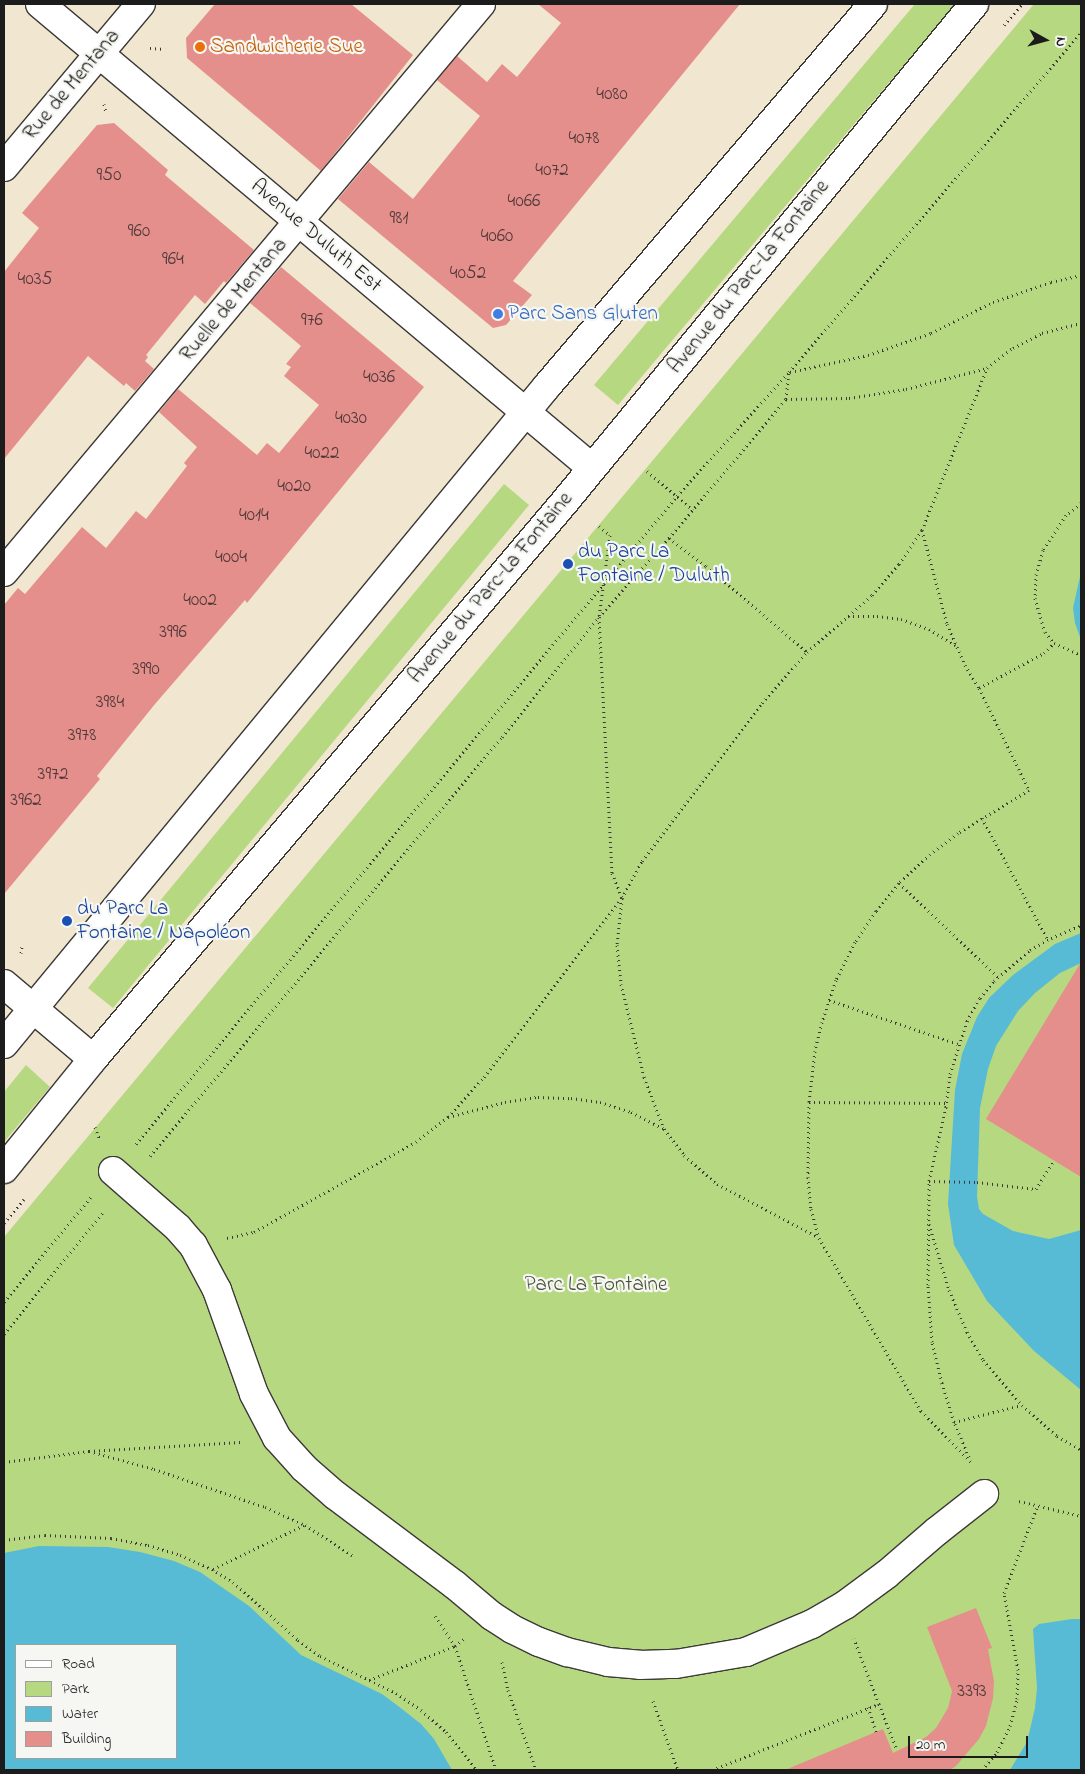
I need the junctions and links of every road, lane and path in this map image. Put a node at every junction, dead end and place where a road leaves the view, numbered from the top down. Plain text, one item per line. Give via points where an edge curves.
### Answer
1 (40, 4) edge
2 (141, 4) edge
3 (481, 4) edge
4 (873, 4) edge
5 (974, 4) edge
6 (1081, 33) edge
7 (145, 47) dead end
8 (165, 49) dead end
9 (99, 53) junction
10 (4, 167) edge
11 (300, 222) junction
12 (1081, 275) edge
13 (1081, 323) edge
14 (987, 368) junction
15 (789, 372) junction
16 (786, 398) junction
17 (525, 412) junction
18 (592, 468) junction
19 (647, 471) dead end
20 (677, 496) junction
21 (1081, 503) edge
22 (693, 510) junction
23 (599, 526) dead end
24 (922, 530) junction
25 (669, 538) junction
26 (4, 572) edge
27 (605, 584) junction
28 (848, 616) junction
29 (599, 617) junction
30 (1054, 643) junction
31 (956, 645) junction
32 (807, 652) junction
33 (1081, 655) edge
34 (979, 688) junction
35 (982, 818) junction
36 (899, 883) junction
37 (622, 898) junction
38 (1081, 925) edge
39 (1048, 940) junction
40 (22, 946) dead end
41 (21, 953) dead end
42 (998, 976) junction
43 (4, 984) edge
44 (829, 1000) junction
45 (33, 1008) junction
46 (4, 1044) edge
47 (958, 1044) junction
48 (93, 1059) junction
49 (809, 1102) junction
50 (947, 1103) junction
51 (448, 1117) junction
52 (664, 1129) junction
53 (1054, 1160) dead end
54 (4, 1169) edge
55 (120, 1177) junction
56 (929, 1181) junction
57 (928, 1219) junction
58 (819, 1238) junction
59 (193, 1245) junction
60 (4, 1302) edge
61 (4, 1334) edge
62 (1022, 1404) junction
63 (954, 1422) junction
64 (277, 1438) junction
65 (1081, 1450) edge
66 (89, 1451) junction
67 (970, 1460) junction
68 (4, 1462) edge
69 (984, 1494) junction
70 (1038, 1504) junction
71 (1081, 1516) edge
72 (305, 1525) junction
73 (4, 1540) edge
74 (356, 1557) dead end
75 (212, 1569) junction
76 (434, 1615) dead end
77 (492, 1616) junction
78 (846, 1640) dead end
79 (455, 1646) junction
80 (640, 1665) junction
81 (369, 1680) junction
82 (879, 1704) junction
83 (868, 1707) junction
84 (876, 1732) dead end
85 (897, 1750) dead end
86 (718, 1769) edge
87 (477, 1770) edge
88 (496, 1770) edge
89 (536, 1770) edge
90 (678, 1770) edge
91 (712, 1770) edge
92 (982, 1770) edge

1 - 9 street, Avenue Duluth Est
2 - 9 street, Rue de Mentana
3 - 11 street, Ruelle de Mentana
4 - 17 street
5 - 18 street, Avenue du Parc-La Fontaine
6 - 15 path
7 - 8 path
9 - 10 street, Rue de Mentana
9 - 11 street, Avenue Duluth Est
11 - 17 street, Avenue Duluth Est
11 - 26 street, Ruelle de Mentana
12 - 15 path via 993,302 931,333 868,355
13 - 14 path via 1042,333 1013,348
14 - 16 path via 906,389 849,398
14 - 24 path
15 - 16 path
15 - 20 path
16 - 22 path
17 - 18 street, Avenue Duluth Est
17 - 45 street
18 - 48 street, Avenue du Parc-La Fontaine
19 - 20 path
20 - 22 path
20 - 27 path
21 - 30 path via 1054,531 1043,550 1036,574 1040,618
22 - 25 path
23 - 27 path via 610,535
24 - 28 path via 899,564
24 - 31 path
25 - 29 path
25 - 32 path
27 - 29 path
27 - 55 path
28 - 31 path via 901,619 929,629
28 - 32 path
29 - 37 path via 612,873
29 - 55 path via 502,737
30 - 33 path
30 - 34 path via 1044,653
31 - 34 path
32 - 37 path via 762,703 642,861
34 - 35 path via 1029,790
35 - 36 path via 930,854
35 - 39 path
36 - 42 path
36 - 44 path via 855,942
37 - 51 path via 517,1035
37 - 52 path via 617,945 621,984 644,1077
38 - 39 path
39 - 42 path
40 - 41 path
42 - 47 path via 980,998
43 - 45 street
44 - 47 path
44 - 49 path via 815,1051
45 - 46 street
45 - 48 street
47 - 50 path
48 - 54 street, Avenue du Parc-La Fontaine
49 - 50 path
49 - 58 path via 808,1177 811,1209
50 - 56 path
51 - 52 path via 505,1102 538,1097 571,1098 600,1102 631,1112
51 - 59 path via 416,1142 254,1232
52 - 58 path via 684,1155 717,1184
53 - 56 path via 1036,1189 977,1182
55 - 59 street
55 - 60 path
55 - 61 path
56 - 57 path
57 - 62 path via 949,1290 967,1332 983,1360
57 - 63 path via 932,1342
58 - 67 path via 921,1411
59 - 64 street via 217,1290 254,1394
62 - 63 path
62 - 65 path via 1057,1436
63 - 67 path
64 - 66 path via 230,1444
64 - 77 street via 335,1495
66 - 68 path
66 - 72 path via 222,1492
67 - 69 path
69 - 70 path
69 - 80 street via 887,1574 812,1624 746,1652 676,1664
70 - 71 path
70 - 92 path via 1004,1593 1018,1670 1017,1699 1010,1726 997,1752
72 - 74 path
72 - 75 path
73 - 75 path via 45,1534 111,1538 148,1545
75 - 81 path via 233,1582 320,1656
76 - 79 path
77 - 80 street via 539,1642 567,1652 608,1662
77 - 89 path via 508,1690
78 - 82 path via 853,1636
79 - 81 path
79 - 88 path
80 - 90 path
81 - 87 path via 421,1710 446,1732
82 - 83 path
82 - 85 path
83 - 84 path
83 - 86 path
86 - 91 path

